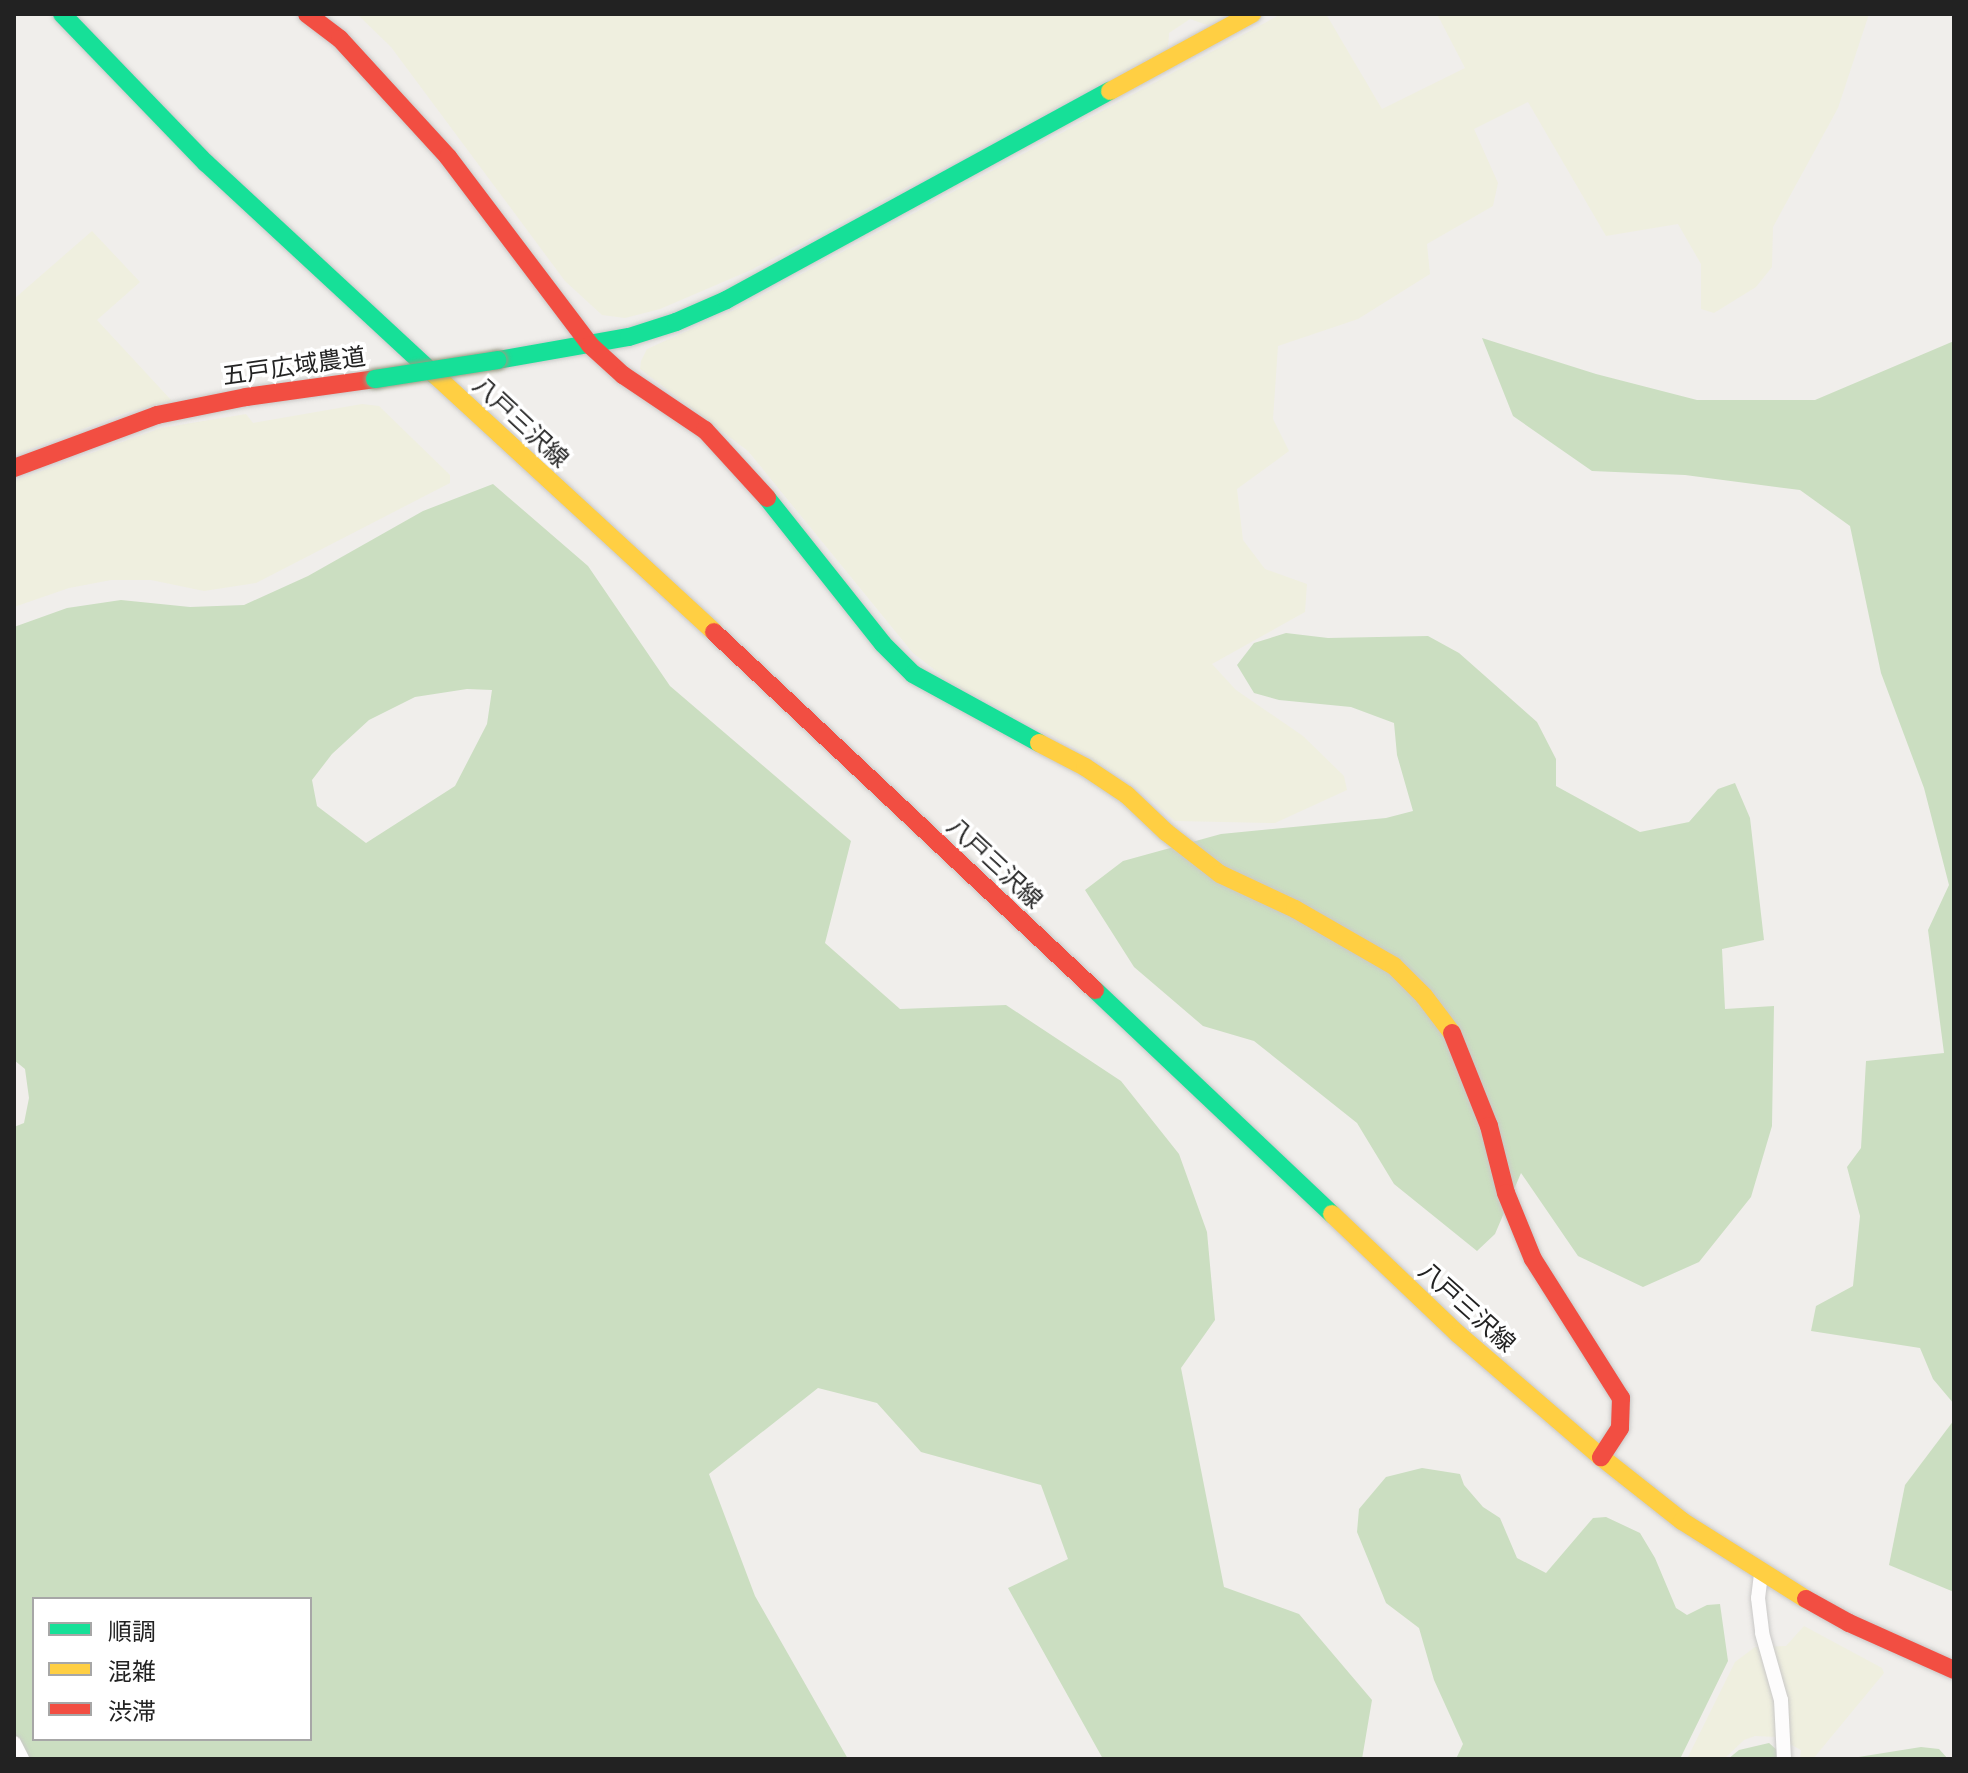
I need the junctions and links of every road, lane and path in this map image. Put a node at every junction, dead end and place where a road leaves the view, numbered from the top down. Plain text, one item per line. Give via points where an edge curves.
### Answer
1 (62, 14) edge
2 (307, 14) edge
3 (1252, 14) edge
4 (590, 345) junction
5 (14, 468) edge
6 (1601, 1457) junction
7 (1761, 1574) junction
8 (1954, 1670) edge
9 (14, 1743) edge
10 (22, 1759) edge
11 (1784, 1759) edge

1 - 6 street, 八戸三沢線 via 206,163 856,763 1458,1334
2 - 4 street via 340,39 448,157
3 - 4 street, 五戸広域農道 via 726,300 676,322
4 - 5 street, 五戸広域農道, bridge via 157,415
4 - 6 street via 623,375 705,430 739,464 913,674 1085,767 1127,795 1220,874 1295,909 1394,966 1424,996 1451,1030 1533,1259 1621,1398 1620,1428
6 - 7 street, 八戸三沢線
7 - 8 street, 八戸三沢線 via 1849,1623
7 - 11 street via 1762,1633 1781,1700
9 - 10 street

